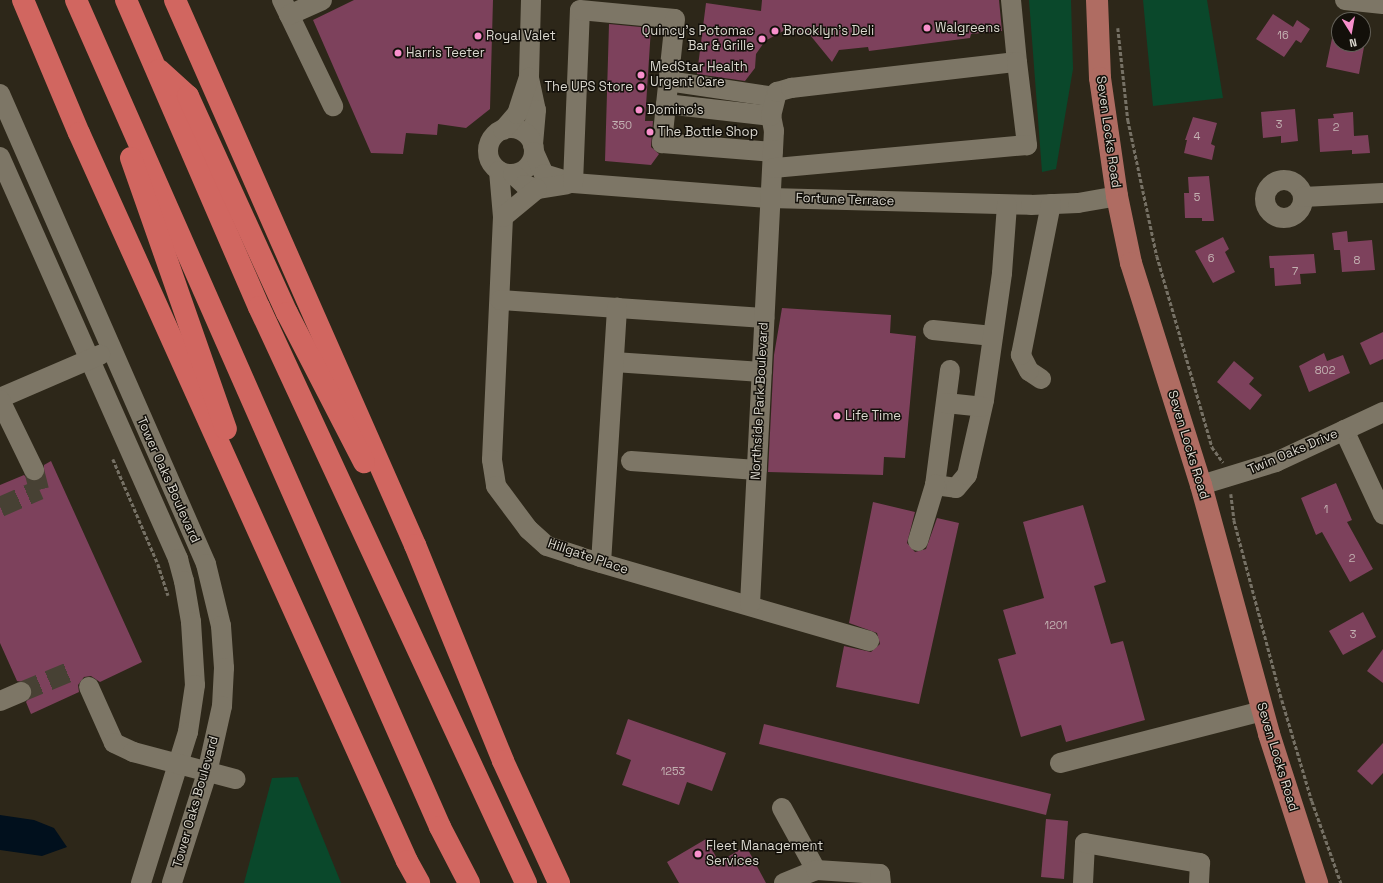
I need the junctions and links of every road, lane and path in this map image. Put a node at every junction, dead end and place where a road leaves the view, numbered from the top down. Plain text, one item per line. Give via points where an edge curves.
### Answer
1 (23, 0) edge
2 (76, 0) edge
3 (126, 0) edge
4 (175, 0) edge
5 (322, 0) edge
6 (531, 0) edge
7 (1011, 0) edge
8 (1097, 0) edge
9 (1346, 0) edge
10 (1383, 4) edge
11 (285, 8) edge
12 (1118, 23) dead end
13 (1017, 62) junction
14 (154, 65) junction
15 (529, 78) junction
16 (668, 81) junction
17 (0, 94) edge
18 (775, 97) junction
19 (666, 104) junction
20 (333, 106) dead end
21 (771, 116) junction
22 (7, 130) edge
23 (503, 130) junction
24 (533, 149) junction
25 (0, 157) edge
26 (773, 160) junction
27 (506, 172) junction
28 (573, 183) junction
29 (536, 189) junction
30 (1383, 193) edge
31 (1117, 196) junction
32 (1303, 197) dead end
33 (770, 198) junction
34 (1051, 204) junction
35 (1007, 205) junction
36 (503, 217) junction
37 (500, 300) junction
38 (617, 308) junction
39 (764, 318) junction
40 (933, 330) dead end
41 (993, 336) junction
42 (111, 351) junction
43 (89, 360) junction
44 (614, 362) junction
45 (950, 370) dead end
46 (762, 372) junction
47 (1041, 379) dead end
48 (0, 399) edge
49 (946, 403) junction
50 (982, 407) junction
51 (1383, 412) edge
52 (1344, 430) junction
53 (111, 454) dead end
54 (631, 462) dead end
55 (757, 470) junction
56 (31, 472) tunnel mouth
57 (1228, 478) junction
58 (935, 485) junction
59 (1201, 485) junction
60 (1383, 514) edge
61 (918, 541) dead end
62 (414, 545) junction
63 (602, 563) junction
64 (277, 573) junction
65 (169, 600) dead end
66 (750, 604) junction
67 (869, 641) dead end
68 (85, 689) dead end
69 (21, 692) tunnel mouth
70 (0, 701) edge
71 (1262, 711) junction
72 (1060, 763) dead end
73 (178, 765) junction
74 (207, 773) junction
75 (235, 779) dead end
76 (782, 808) dead end
77 (816, 870) junction
78 (141, 883) edge
79 (172, 883) edge
80 (419, 883) edge
81 (469, 883) edge
82 (526, 883) edge
83 (559, 883) edge
84 (784, 883) edge
85 (881, 883) edge
86 (1083, 883) edge
87 (1199, 883) edge
88 (1317, 883) edge
89 (1341, 883) edge

1 - 64 highway via 79,132
2 - 64 highway
2 - 81 highway via 440,826
3 - 14 highway
4 - 62 highway
5 - 11 street
6 - 15 street
7 - 13 street
8 - 31 main road, Seven Locks Road via 1100,78
9 - 10 street
11 - 20 street
12 - 57 path via 1128,120 1157,256 1212,447 1222,459
13 - 18 street via 791,88 777,92
13 - 26 street via 1027,146
14 - 62 highway via 188,96 287,313 358,452
14 - 82 highway via 259,307
15 - 23 street via 517,114
15 - 24 street via 536,110
16 - 18 street
16 - 19 street
16 - 28 street via 675,19 580,10
17 - 22 street, Tower Oaks Boulevard
18 - 21 street, Northside Park Boulevard
19 - 21 street
19 - 26 street via 662,143
21 - 26 street, Northside Park Boulevard via 774,131
22 - 42 street, Tower Oaks Boulevard
23 - 24 street via 510,128 524,132
23 - 27 street via 492,138 488,151 492,165
24 - 27 street via 527,167
24 - 28 street, Fortune Terrace via 544,174
25 - 43 street, Tower Oaks Boulevard
26 - 33 street, Northside Park Boulevard
27 - 29 street
27 - 36 street, Hillgate Place
28 - 29 street, Fortune Terrace
28 - 33 street, Fortune Terrace
29 - 36 street
30 - 32 street
31 - 34 street, Fortune Terrace via 1078,203
31 - 59 main road, Seven Locks Road via 1131,263
33 - 35 street, Fortune Terrace
33 - 39 street, Northside Park Boulevard
34 - 35 street, Fortune Terrace
34 - 47 street via 1021,355 1029,371
35 - 41 street via 1002,273
36 - 37 street, Hillgate Place
37 - 38 street
37 - 63 street, Hillgate Place via 492,460 496,486 528,529 547,546
38 - 39 street
38 - 44 street
39 - 46 street, Northside Park Boulevard
40 - 41 street
41 - 50 street
42 - 43 street
42 - 74 street, Tower Oaks Boulevard via 206,564 221,626 224,668 222,706
43 - 48 street
43 - 73 street, Tower Oaks Boulevard via 178,559 184,581 191,622 195,685 188,732
44 - 46 street
44 - 63 street
45 - 49 street
46 - 55 street, Northside Park Boulevard
48 - 56 street via 20,438 16,450 20,465
49 - 50 street
49 - 58 street
50 - 58 street via 967,475 956,488
51 - 52 street, Twin Oaks Drive
52 - 57 street, Twin Oaks Drive via 1276,462
52 - 60 street
53 - 65 path via 158,564
54 - 55 street
55 - 66 street, Northside Park Boulevard
57 - 59 street, Twin Oaks Drive
57 - 89 path via 1234,520 1282,700 1312,802
58 - 61 street
59 - 71 main road, Seven Locks Road
62 - 83 highway via 503,761
63 - 66 street, Hillgate Place
64 - 80 highway
66 - 67 street, Hillgate Place
68 - 73 street via 92,706 100,712 114,743 133,752
69 - 70 street
71 - 72 street
71 - 88 main road, Seven Locks Road
73 - 74 street
73 - 78 street, Tower Oaks Boulevard
74 - 75 street
74 - 79 street, Tower Oaks Boulevard
76 - 77 street
77 - 84 street
77 - 85 street via 880,874
86 - 87 street via 1085,843 1200,863

